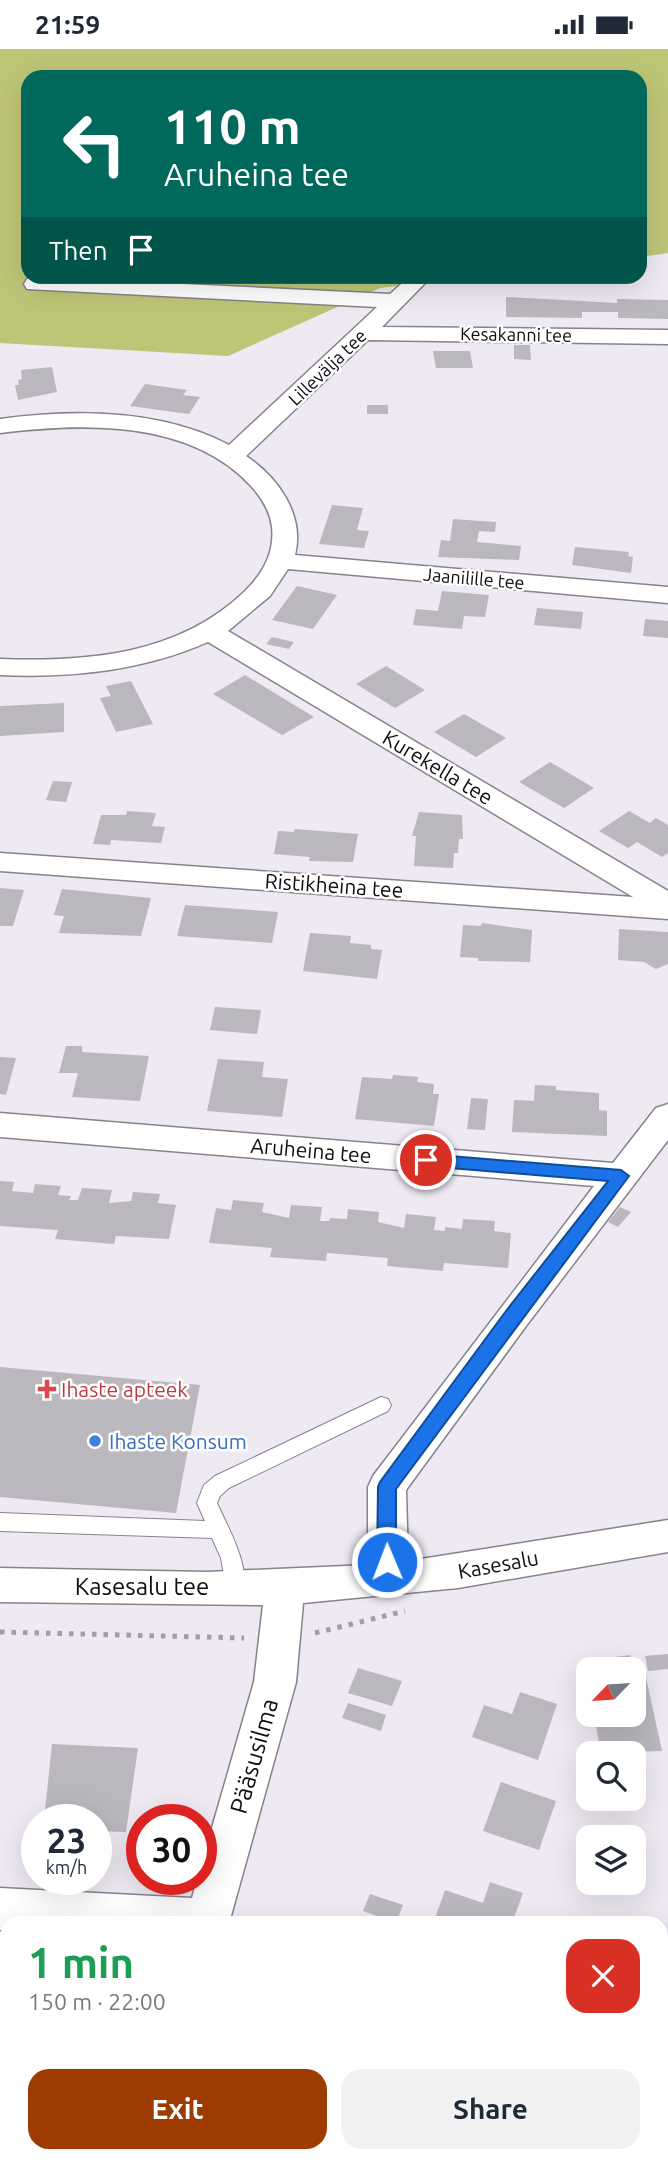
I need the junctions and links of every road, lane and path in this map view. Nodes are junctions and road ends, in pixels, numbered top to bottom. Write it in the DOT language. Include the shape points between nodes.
graph roads {
  1 [pos="54,284"];
  2 [pos="413,284"];
  3 [pos="395,301"];
  4 [pos="363,333"];
  5 [pos="668,337"];
  6 [pos="0,426"];
  7 [pos="231,456"];
  8 [pos="280,561"];
  9 [pos="668,595"];
  10 [pos="208,631"];
  11 [pos="0,667"];
  12 [pos="0,862"];
  13 [pos="668,907"];
  14 [pos="668,1116"];
  15 [pos="0,1125"];
  16 [pos="621,1176"];
  17 [pos="381,1405"];
  18 [pos="0,1522"];
  19 [pos="216,1530"];
  20 [pos="668,1536"];
  21 [pos="388,1578"];
  22 [pos="0,1585"];
  23 [pos="234,1587"];
  24 [pos="285,1587"];
  25 [pos="0,1909"];
  26 [pos="121,1916"];
  27 [pos="208,1916"];
  1 -- 3 [label="street"];
  2 -- 3 [label="street, Lillevälja tee"];
  3 -- 4 [label="street, Lillevälja tee"];
  4 -- 5 [label="street, Kesakanni tee"];
  4 -- 7 [label="street, Lillevälja tee"];
  6 -- 7 [label="street" via="57,420 137,425 174,433"];
  7 -- 8 [label="street" via="262,481 279,506 285,533"];
  8 -- 9 [label="street, Jaanilille tee"];
  8 -- 10 [label="street" via="254,598"];
  10 -- 11 [label="street" via="154,652 105,664"];
  10 -- 13 [label="street, Kurekella tee"];
  12 -- 13 [label="street, Ristikheina tee"];
  14 -- 16 [label="street"];
  15 -- 16 [label="street, Aruheina tee"];
  16 -- 21 [label="street" via="387,1487"];
  17 -- 19 [label="lane" via="222,1482 211,1491 207,1503"];
  18 -- 19 [label="lane"];
  19 -- 23 [label="lane" via="231,1558"];
  20 -- 21 [label="street, Kasesalu" via="447,1573"];
  21 -- 24 [label="street, Kasesalu"];
  22 -- 23 [label="street, Kasesalu tee"];
  23 -- 24 [label="street, Kasesalu tee"];
  24 -- 27 [label="street, Pääsusilma" via="275,1682"];
  25 -- 26 [label="street"];
}
